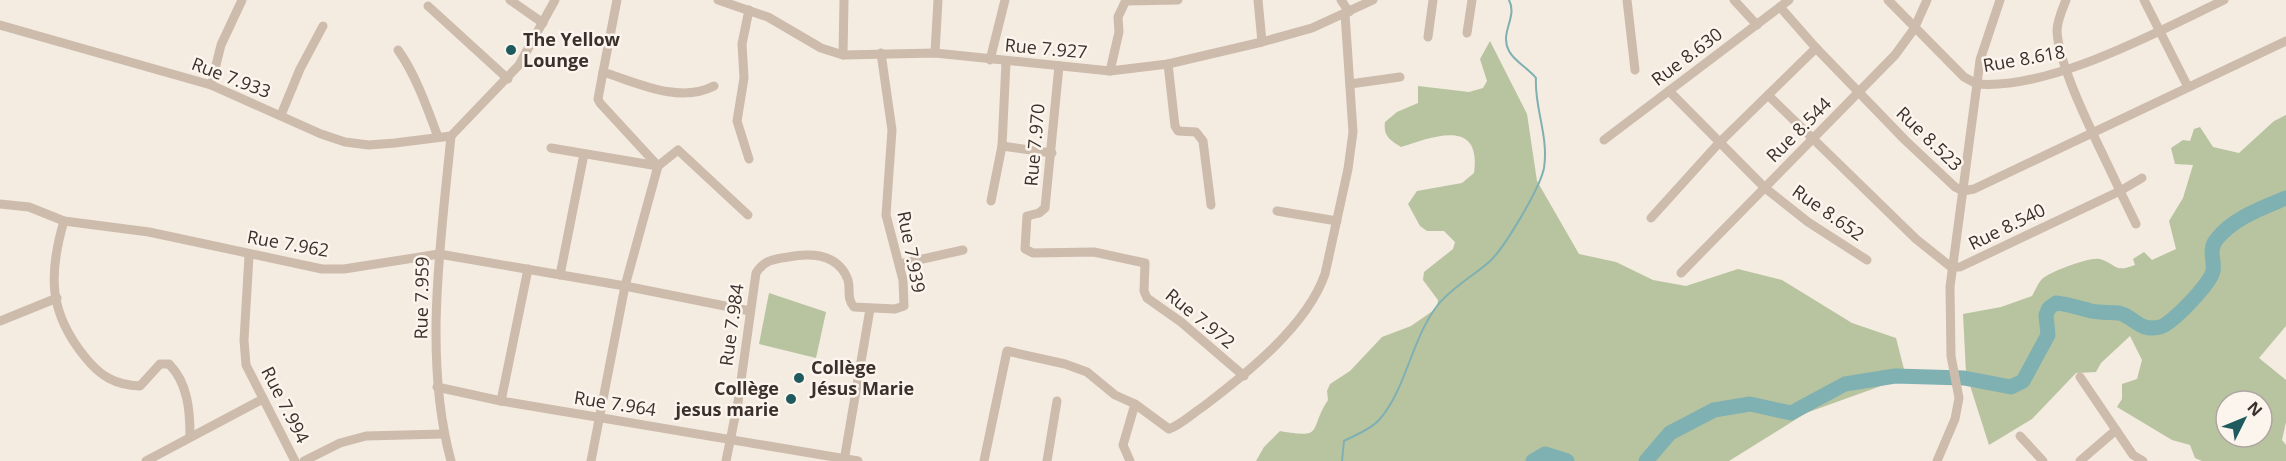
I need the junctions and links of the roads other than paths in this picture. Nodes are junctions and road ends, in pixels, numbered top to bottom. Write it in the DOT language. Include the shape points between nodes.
graph roads {
  1 [pos="242,0"];
  2 [pos="510,0"];
  3 [pos="555,0"];
  4 [pos="618,0"];
  5 [pos="718,0"];
  6 [pos="844,0"];
  7 [pos="938,0"];
  8 [pos="1005,0"];
  9 [pos="1178,0"];
  10 [pos="1258,0"];
  11 [pos="1341,0"];
  12 [pos="1373,0"];
  13 [pos="1433,0"];
  14 [pos="1472,0"];
  15 [pos="1627,0"];
  16 [pos="1734,0"];
  17 [pos="1789,0"];
  18 [pos="1888,0"];
  19 [pos="1927,0"];
  20 [pos="2000,0"];
  21 [pos="2066,0"];
  22 [pos="2144,0"];
  23 [pos="2224,0"];
  24 [pos="1126,1"];
  25 [pos="428,6"];
  26 [pos="1780,7"];
  27 [pos="749,10"];
  28 [pos="1347,13"];
  29 [pos="543,23"];
  30 [pos="0,25"];
  31 [pos="1757,25"];
  32 [pos="323,26"];
  33 [pos="1914,29"];
  34 [pos="2161,30"];
  35 [pos="1467,33"];
  36 [pos="1428,37"];
  37 [pos="2286,40"];
  38 [pos="1262,42"];
  39 [pos="1816,48"];
  40 [pos="398,50"];
  41 [pos="881,53"];
  42 [pos="935,53"];
  43 [pos="843,55"];
  44 [pos="990,60"];
  45 [pos="1006,62"];
  46 [pos="1168,64"];
  47 [pos="1059,66"];
  48 [pos="1635,70"];
  49 [pos="1110,71"];
  50 [pos="2067,71"];
  51 [pos="603,72"];
  52 [pos="1400,77"];
  53 [pos="508,79"];
  54 [pos="1350,84"];
  55 [pos="1977,84"];
  56 [pos="211,85"];
  57 [pos="714,86"];
  58 [pos="2188,87"];
  59 [pos="1669,91"];
  60 [pos="1859,94"];
  61 [pos="1768,95"];
  62 [pos="281,115"];
  63 [pos="2093,133"];
  64 [pos="451,136"];
  65 [pos="438,137"];
  66 [pos="1814,139"];
  67 [pos="1604,140"];
  68 [pos="1718,144"];
  69 [pos="1002,146"];
  70 [pos="550,148"];
  71 [pos="1052,153"];
  72 [pos="584,154"];
  73 [pos="749,159"];
  74 [pos="658,166"];
  75 [pos="2142,178"];
  76 [pos="1765,188"];
  77 [pos="1963,191"];
  78 [pos="2120,191"];
  79 [pos="991,201"];
  80 [pos="0,204"];
  81 [pos="1211,205"];
  82 [pos="1277,211"];
  83 [pos="748,215"];
  84 [pos="1651,218"];
  85 [pos="64,221"];
  86 [pos="1337,221"];
  87 [pos="2136,224"];
  88 [pos="1025,249"];
  89 [pos="963,250"];
  90 [pos="439,254"];
  91 [pos="249,256"];
  92 [pos="1867,260"];
  93 [pos="900,264"];
  94 [pos="1951,267"];
  95 [pos="528,270"];
  96 [pos="1681,273"];
  97 [pos="560,275"];
  98 [pos="625,286"];
  99 [pos="57,298"];
  100 [pos="870,309"];
  101 [pos="750,311"];
  102 [pos="0,321"];
  103 [pos="1244,376"];
  104 [pos="2080,377"];
  105 [pos="437,387"];
  106 [pos="263,399"];
  107 [pos="501,401"];
  108 [pos="1057,401"];
  109 [pos="1135,404"];
  110 [pos="599,418"];
  111 [pos="2116,430"];
  112 [pos="443,434"];
  113 [pos="190,436"];
  114 [pos="2020,436"];
  115 [pos="730,439"];
  116 [pos="844,460"];
  117 [pos="146,461"];
  118 [pos="295,461"];
  119 [pos="304,461"];
  120 [pos="450,461"];
  121 [pos="591,461"];
  122 [pos="726,461"];
  123 [pos="858,461"];
  124 [pos="984,461"];
  125 [pos="1047,461"];
  126 [pos="1130,461"];
  127 [pos="1937,461"];
  128 [pos="2043,461"];
  129 [pos="2080,461"];
  130 [pos="2143,461"];
  1 -- 56 [label="street" via="221,45"];
  2 -- 29 [label="street"];
  3 -- 29 [label="street"];
  4 -- 51 [label="street"];
  5 -- 27 [label="street, Rue 7.927"];
  6 -- 43 [label="street"];
  7 -- 42 [label="street"];
  8 -- 44 [label="street"];
  9 -- 24 [label="street"];
  10 -- 38 [label="street"];
  11 -- 28 [label="street"];
  12 -- 28 [label="street, Rue 7.927"];
  13 -- 36 [label="street"];
  14 -- 35 [label="street"];
  15 -- 48 [label="street"];
  16 -- 31 [label="street"];
  17 -- 26 [label="street, Rue 8.630"];
  18 -- 33 [label="street"];
  19 -- 33 [label="street, Rue 8.544"];
  20 -- 55 [label="street" via="1980,60"];
  21 -- 50 [label="street" via="2057,28"];
  22 -- 34 [label="street"];
  23 -- 34 [label="street, Rue 8.618"];
  24 -- 49 [label="street" via="1118,17 1119,32"];
  25 -- 53 [label="street"];
  26 -- 31 [label="street, Rue 8.630"];
  26 -- 39 [label="street, Rue 8.523"];
  27 -- 43 [label="street, Rue 7.927" via="821,48"];
  27 -- 73 [label="street" via="742,44 744,78 737,122"];
  28 -- 38 [label="street, Rue 7.927"];
  28 -- 54 [label="street"];
  29 -- 53 [label="street"];
  30 -- 56 [label="street, Rue 7.933"];
  31 -- 59 [label="street, Rue 8.630"];
  32 -- 62 [label="street"];
  33 -- 55 [label="street"];
  33 -- 60 [label="street, Rue 8.544"];
  34 -- 50 [label="street, Rue 8.618"];
  34 -- 58 [label="street"];
  37 -- 58 [label="street, Rue 8.523"];
  38 -- 46 [label="street, Rue 7.927"];
  39 -- 60 [label="street, Rue 8.523"];
  39 -- 61 [label="street"];
  40 -- 65 [label="street" via="413,71"];
  41 -- 42 [label="street, Rue 7.927"];
  41 -- 43 [label="street, Rue 7.927"];
  41 -- 93 [label="street, Rue 7.939" via="892,130 886,215"];
  42 -- 44 [label="street, Rue 7.927"];
  44 -- 45 [label="street, Rue 7.927"];
  45 -- 47 [label="street, Rue 7.927"];
  45 -- 69 [label="street"];
  46 -- 49 [label="street, Rue 7.927"];
  46 -- 81 [label="street" via="1178,131 1197,132 1203,141"];
  47 -- 49 [label="street, Rue 7.927"];
  47 -- 71 [label="street, Rue 7.970"];
  50 -- 55 [label="street, Rue 8.618" via="1992,86"];
  50 -- 63 [label="street"];
  51 -- 57 [label="street" via="675,93 700,93"];
  51 -- 74 [label="street" via="600,103"];
  52 -- 54 [label="street"];
  53 -- 64 [label="street"];
  54 -- 86 [label="street" via="1353,132"];
  55 -- 77 [label="street, Rue 8.618"];
  56 -- 62 [label="street, Rue 7.933"];
  58 -- 63 [label="street, Rue 8.523"];
  59 -- 67 [label="street, Rue 8.630"];
  59 -- 68 [label="street, Rue 8.652"];
  60 -- 66 [label="street, Rue 8.544"];
  60 -- 77 [label="street, Rue 8.523"];
  61 -- 66 [label="street, Rue 8.540"];
  61 -- 68 [label="street"];
  62 -- 65 [label="street, Rue 7.933" via="345,142 369,145"];
  63 -- 77 [label="street, Rue 8.523"];
  63 -- 78 [label="street"];
  64 -- 65 [label="street, Rue 7.933"];
  64 -- 90 [label="street, Rue 7.959"];
  66 -- 76 [label="street, Rue 8.544"];
  66 -- 94 [label="street, Rue 8.540" via="1916,239"];
  68 -- 76 [label="street, Rue 8.652"];
  68 -- 84 [label="street"];
  69 -- 71 [label="street"];
  69 -- 79 [label="street"];
  70 -- 72 [label="street"];
  71 -- 88 [label="street, Rue 7.970" via="1045,208 1027,216"];
  72 -- 74 [label="street"];
  72 -- 97 [label="street"];
  74 -- 83 [label="street" via="678,150"];
  74 -- 98 [label="street"];
  75 -- 78 [label="street, Rue 8.540"];
  76 -- 92 [label="street, Rue 8.652"];
  76 -- 96 [label="street, Rue 8.544"];
  77 -- 94 [label="street, Rue 8.618"];
  78 -- 87 [label="street"];
  78 -- 94 [label="street, Rue 8.540" via="1973,262"];
  80 -- 85 [label="street, Rue 7.962" via="28,207"];
  82 -- 86 [label="street"];
  85 -- 91 [label="street, Rue 7.962" via="148,232"];
  85 -- 99 [label="street" via="55,259"];
  86 -- 103 [label="street" via="1319,289 1288,330"];
  88 -- 103 [label="street, Rue 7.972" via="1032,253 1094,252 1145,263 1147,298"];
  89 -- 93 [label="street"];
  90 -- 91 [label="street, Rue 7.962" via="344,269"];
  90 -- 95 [label="street, Rue 7.962"];
  90 -- 105 [label="street, Rue 7.959"];
  91 -- 106 [label="street, Rue 7.994" via="244,355"];
  93 -- 100 [label="street, Rue 7.939" via="904,306"];
  94 -- 127 [label="street, Rue 8.618" via="1949,315 1959,398 1955,420"];
  95 -- 97 [label="street, Rue 7.962"];
  95 -- 107 [label="street"];
  97 -- 98 [label="street, Rue 7.962"];
  98 -- 101 [label="street, Rue 7.962"];
  98 -- 110 [label="street"];
  99 -- 102 [label="street"];
  99 -- 113 [label="street" via="69,338 99,374 110,381 140,386 160,364 169,364 174,369 188,400"];
  100 -- 101 [label="street, Rue 7.984" via="854,306 844,274 830,260 814,254 768,260 760,266"];
  100 -- 116 [label="street"];
  101 -- 115 [label="street, Rue 7.984"];
  103 -- 109 [label="street" via="1169,429"];
  104 -- 111 [label="street"];
  105 -- 107 [label="street, Rue 7.964"];
  105 -- 112 [label="street, Rue 7.959"];
  106 -- 113 [label="street"];
  106 -- 118 [label="street, Rue 7.994"];
  107 -- 110 [label="street, Rue 7.964"];
  108 -- 125 [label="street"];
  109 -- 124 [label="street" via="1115,395 1087,372 1007,351"];
  109 -- 126 [label="street" via="1123,445"];
  110 -- 115 [label="street, Rue 7.964"];
  110 -- 121 [label="street"];
  111 -- 129 [label="street"];
  111 -- 130 [label="street" via="2133,455"];
  112 -- 119 [label="street" via="366,436 340,443"];
  112 -- 120 [label="street, Rue 7.959"];
  113 -- 117 [label="street"];
  114 -- 128 [label="street"];
  115 -- 116 [label="street, Rue 7.964"];
  115 -- 122 [label="street, Rue 7.984"];
  116 -- 123 [label="street, Rue 7.964"];
}
